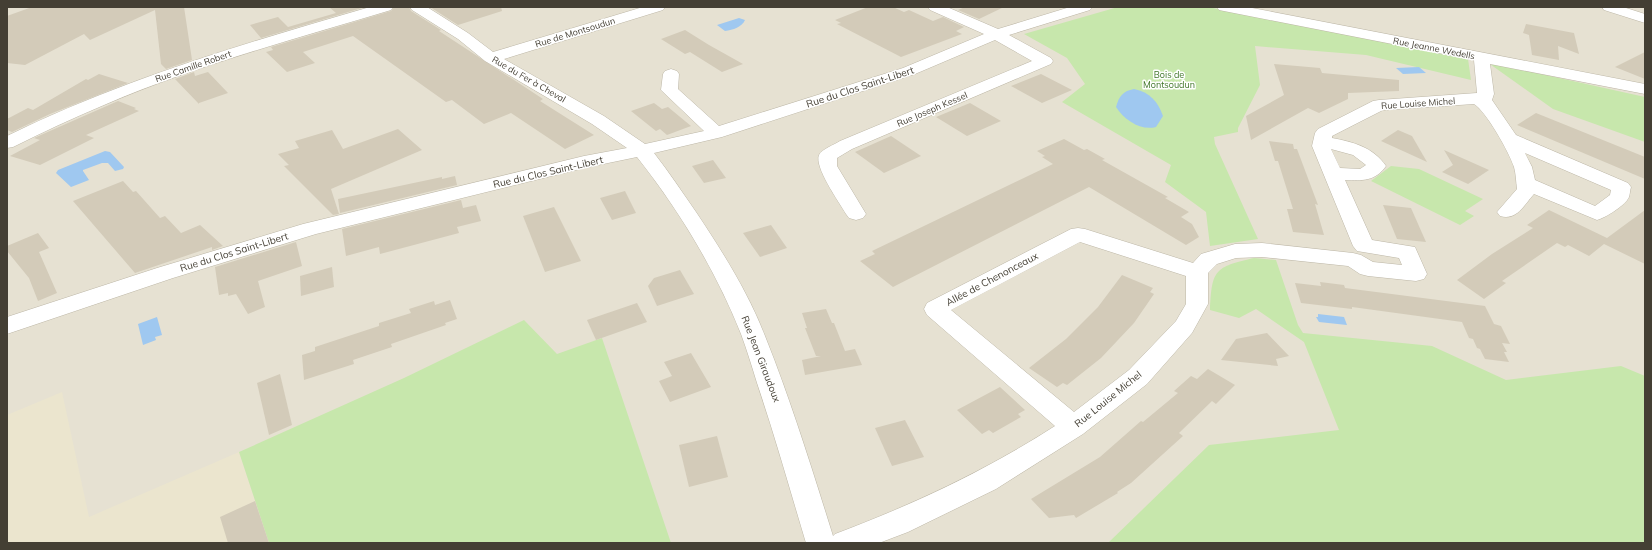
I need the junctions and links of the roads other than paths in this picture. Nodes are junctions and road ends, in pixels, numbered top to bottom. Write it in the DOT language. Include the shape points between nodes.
graph roads {
  1 [pos="386,7"];
  2 [pos="417,7"];
  3 [pos="656,7"];
  4 [pos="935,7"];
  5 [pos="1085,7"];
  6 [pos="1224,7"];
  7 [pos="1609,7"];
  8 [pos="1645,20"];
  9 [pos="995,35"];
  10 [pos="1481,56"];
  11 [pos="492,58"];
  12 [pos="671,74"];
  13 [pos="1645,89"];
  14 [pos="1478,99"];
  15 [pos="716,133"];
  16 [pos="1509,139"];
  17 [pos="1322,141"];
  18 [pos="7,143"];
  19 [pos="642,151"];
  20 [pos="1333,173"];
  21 [pos="1526,183"];
  22 [pos="1507,212"];
  23 [pos="856,214"];
  24 [pos="1197,272"];
  25 [pos="7,326"];
  26 [pos="1074,427"];
  27 [pos="821,543"];
  28 [pos="845,543"];
  1 -- 18 [label="street, Rue Camille Robert" via="175,71 100,100"];
  2 -- 11 [label="street, Rue du Fer à Cheval"];
  3 -- 11 [label="street, Rue de Montsoudun"];
  4 -- 9 [label="street"];
  5 -- 9 [label="street, Rue du Clos Saint-Libert"];
  6 -- 10 [label="street, Rue Jeanne Wedells"];
  7 -- 8 [label="street"];
  9 -- 15 [label="street, Rue du Clos Saint-Libert" via="909,71"];
  9 -- 23 [label="street, Rue Joseph Kessel" via="1045,61 828,156 828,166"];
  10 -- 13 [label="street, Rue Jeanne Wedells"];
  10 -- 14 [label="street" via="1486,96"];
  11 -- 19 [label="street, Rue du Fer à Cheval" via="598,120"];
  12 -- 15 [label="street" via="669,90"];
  14 -- 16 [label="street" via="1487,104"];
  14 -- 17 [label="street, Rue Louise Michel" via="1379,105 1324,133"];
  15 -- 19 [label="street, Rue du Clos Saint-Libert"];
  16 -- 21 [label="street" via="1523,167"];
  16 -- 21 [label="street" via="1621,187 1620,197 1597,214"];
  17 -- 20 [label="street" via="1321,146"];
  17 -- 20 [label="street" via="1354,148 1370,157 1377,166 1364,175"];
  19 -- 25 [label="street, Rue du Clos Saint-Libert" via="584,162 310,229 165,273"];
  19 -- 27 [label="street, Rue Jean Giraudoux" via="708,246 731,287 753,335"];
  20 -- 24 [label="street" via="1357,233 1358,253 1262,250 1235,252 1209,259"];
  21 -- 22 [label="street" via="1527,190"];
  24 -- 26 [label="street, Rue Louise Michel" via="1197,304 1184,327 1138,377"];
  24 -- 26 [label="street, Allée de Chenonceaux" via="1078,234 935,309"];
  26 -- 28 [label="street, Rue Louise Michel" via="986,481 898,523"];
}
